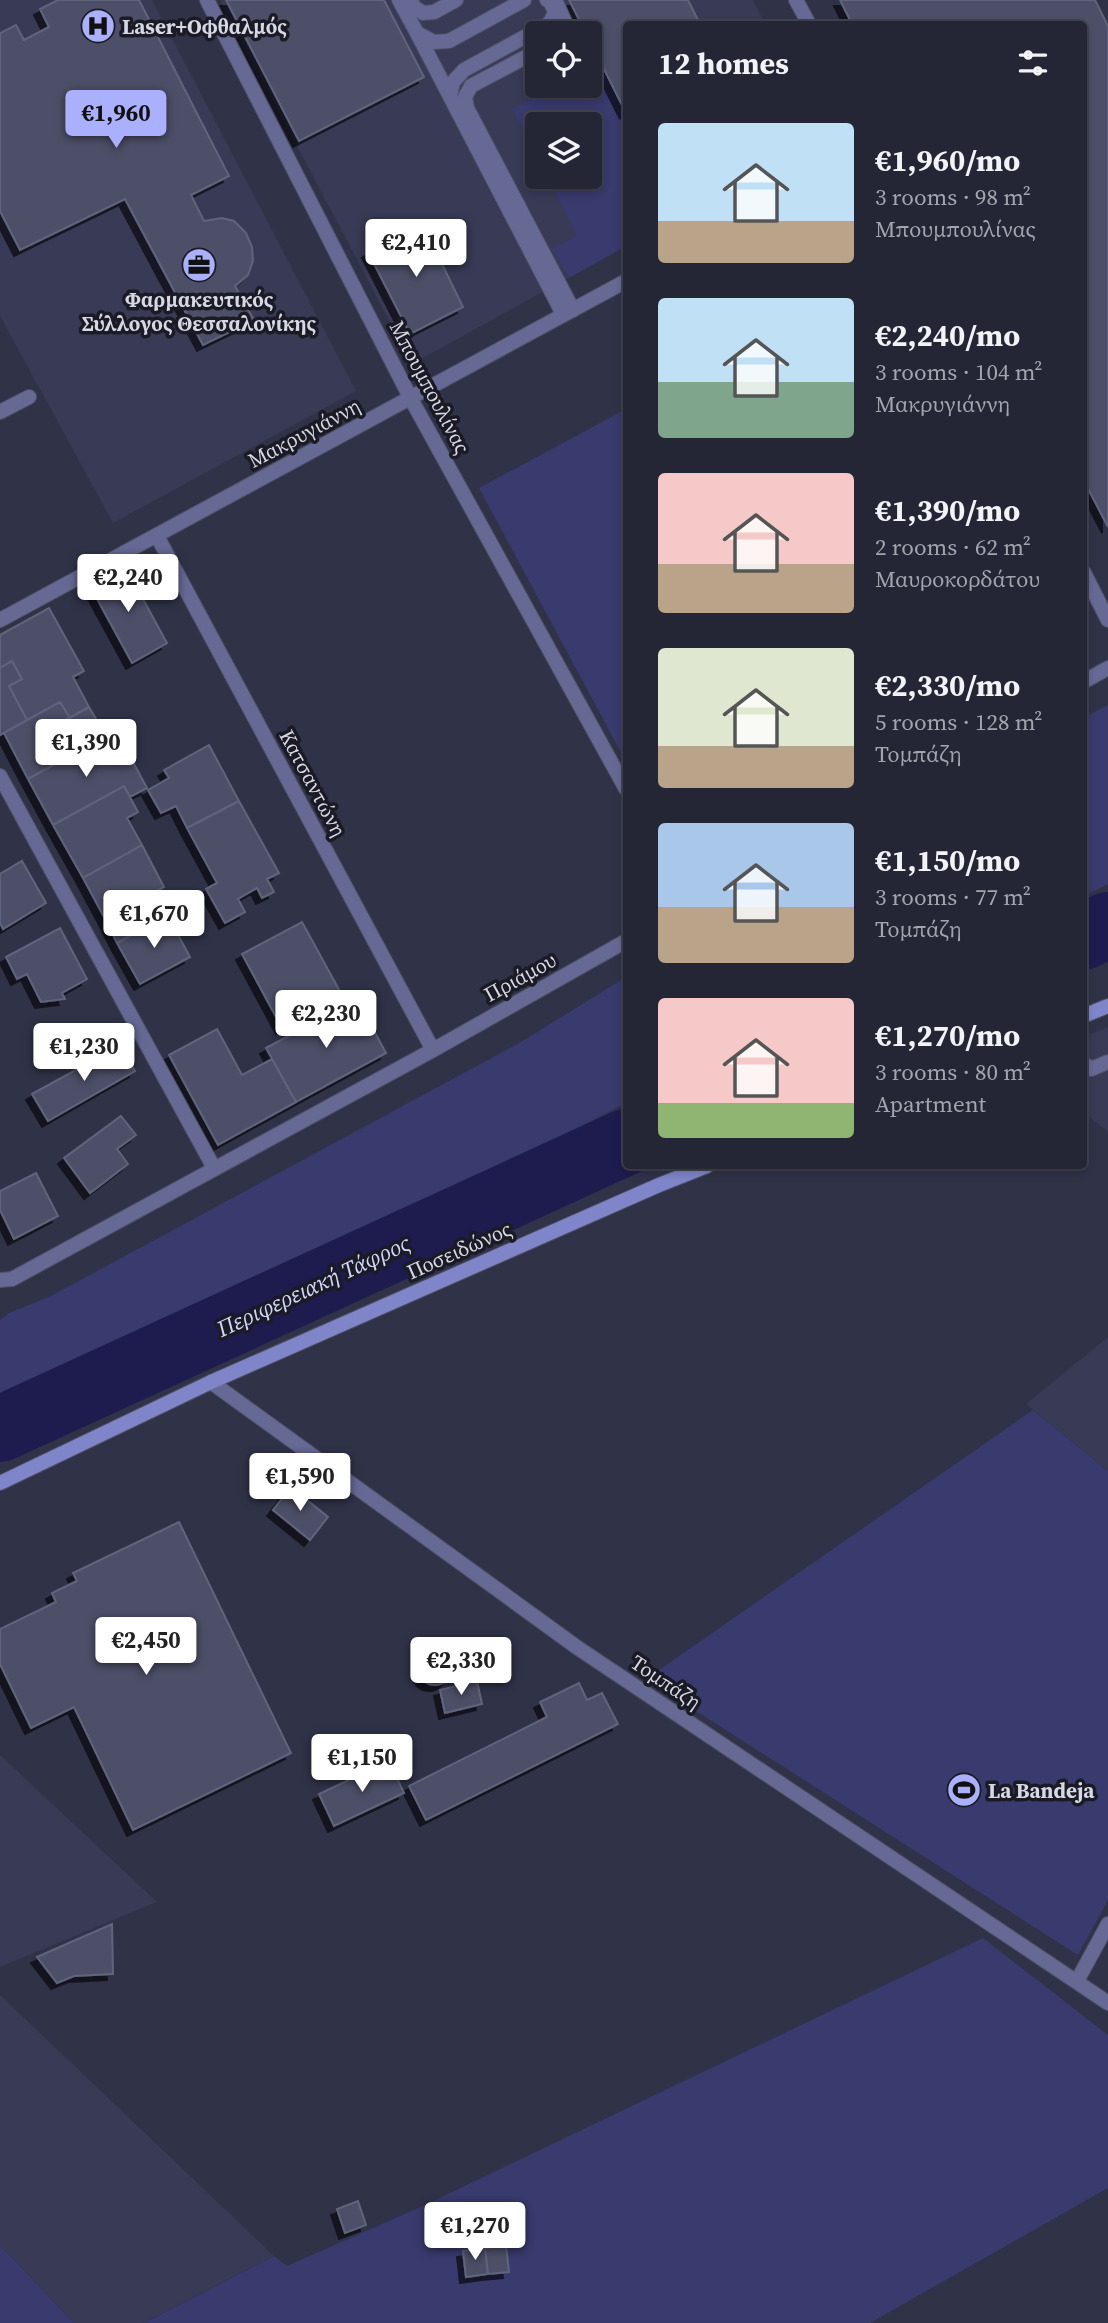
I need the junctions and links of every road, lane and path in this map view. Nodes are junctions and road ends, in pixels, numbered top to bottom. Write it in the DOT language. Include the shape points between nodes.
graph roads {
  1 [pos="207,0"];
  2 [pos="399,0"];
  3 [pos="411,0"];
  4 [pos="456,0"];
  5 [pos="526,0"];
  6 [pos="547,0"];
  7 [pos="555,0"];
  8 [pos="796,0"];
  9 [pos="565,21"];
  10 [pos="807,21"];
  11 [pos="416,33"];
  12 [pos="525,57"];
  13 [pos="450,97"];
  14 [pos="623,283"];
  15 [pos="568,312"];
  16 [pos="29,397"];
  17 [pos="411,399"];
  18 [pos="0,412"];
  19 [pos="157,536"];
  20 [pos="1087,579"];
  21 [pos="0,620"];
  22 [pos="1108,620"];
  23 [pos="1108,668"];
  24 [pos="1087,680"];
  25 [pos="0,776"];
  26 [pos="623,784"];
  27 [pos="623,943"];
  28 [pos="1108,1006"];
  29 [pos="1087,1014"];
  30 [pos="433,1050"];
  31 [pos="1108,1062"];
  32 [pos="1087,1066"];
  33 [pos="214,1168"];
  34 [pos="699,1169"];
  35 [pos="0,1280"];
  36 [pos="211,1382"];
  37 [pos="0,1483"];
  38 [pos="1108,1924"];
  39 [pos="1077,1980"];
  40 [pos="1108,2003"];
  1 -- 17 [label="street, Μπουμπουλίνας"];
  2 -- 11 [label="street"];
  3 -- 4 [label="street" via="423,13"];
  5 -- 11 [label="street" via="449,41 434,42"];
  6 -- 13 [label="street" via="555,12 550,23 464,70 453,82"];
  7 -- 9 [label="street"];
  8 -- 10 [label="street"];
  11 -- 13 [label="street"];
  12 -- 15 [label="street" via="471,86 465,97"];
  13 -- 15 [label="street"];
  14 -- 15 [label="street, Μακρυγιάννη"];
  15 -- 17 [label="street, Μακρυγιάννη"];
  16 -- 18 [label="street"];
  17 -- 19 [label="street, Μακρυγιάννη"];
  17 -- 26 [label="street, Μπουμπουλίνας"];
  19 -- 21 [label="street, Μακρυγιάννη"];
  19 -- 30 [label="street, Κατσαντώνη"];
  20 -- 22 [label="street"];
  23 -- 24 [label="street"];
  25 -- 33 [label="street"];
  27 -- 30 [label="street, Πριάμου"];
  28 -- 29 [label="street"];
  30 -- 33 [label="street, Πριάμου"];
  31 -- 32 [label="street" via="1091,1069"];
  33 -- 35 [label="street, Πριάμου" via="12,1279"];
  34 -- 36 [label="street, Ποσειδώνος"];
  36 -- 37 [label="street, Ποσειδώνος"];
  36 -- 39 [label="street, Τομπάζη" via="578,1648"];
  38 -- 39 [label="street"];
  39 -- 40 [label="street, Τομπάζη"];
}
